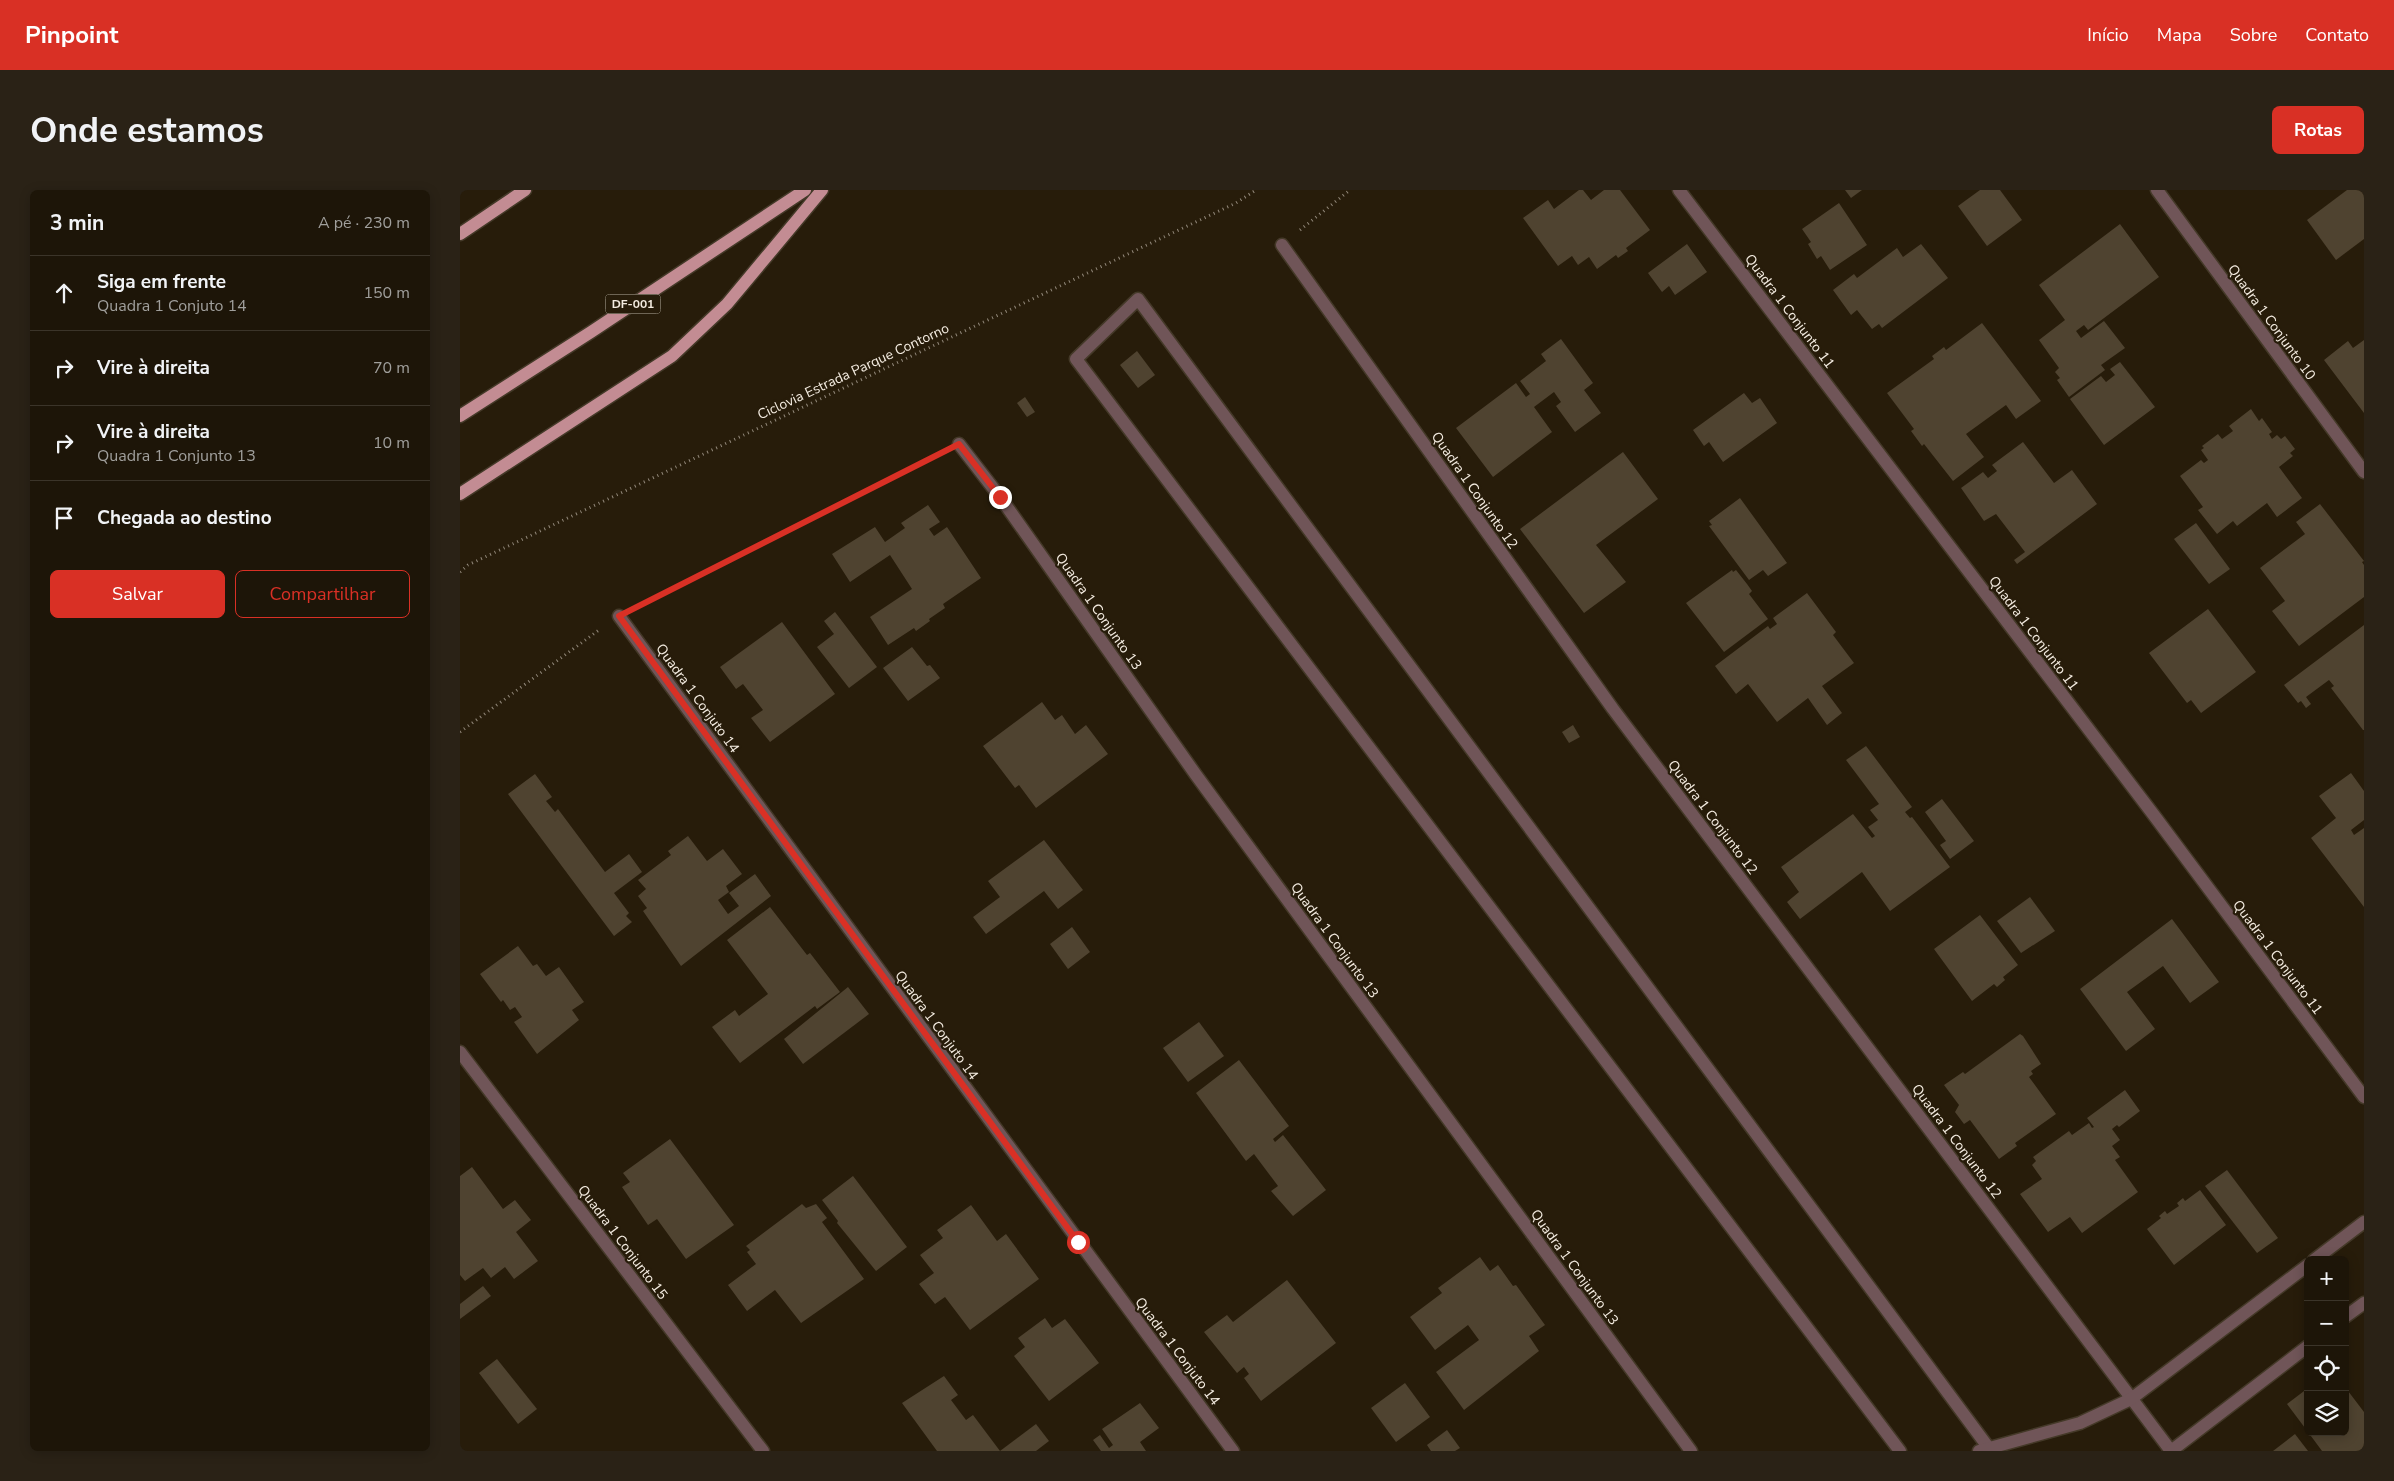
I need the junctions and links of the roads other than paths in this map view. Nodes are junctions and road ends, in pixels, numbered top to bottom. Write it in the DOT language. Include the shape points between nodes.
graph roads {
  1 [pos="525,190"];
  2 [pos="805,190"];
  3 [pos="822,190"];
  4 [pos="1679,190"];
  5 [pos="2156,190"];
  6 [pos="460,234"];
  7 [pos="1282,245"];
  8 [pos="460,416"];
  9 [pos="959,444"];
  10 [pos="2364,472"];
  11 [pos="460,494"];
  12 [pos="619,616"];
  13 [pos="460,1052"];
  14 [pos="2364,1097"];
  15 [pos="2364,1222"];
  16 [pos="2319,1256"];
  17 [pos="2304,1268"];
  18 [pos="2364,1303"];
  19 [pos="2349,1314"];
  20 [pos="2304,1349"];
  21 [pos="2132,1399"];
  22 [pos="1986,1450"];
  23 [pos="763,1451"];
  24 [pos="1233,1451"];
  25 [pos="1691,1451"];
  26 [pos="1900,1451"];
  27 [pos="2171,1451"];
  1 -- 6 [label="main road"];
  2 -- 8 [label="main road, DF-001"];
  3 -- 11 [label="main road" via="726,304 672,356"];
  4 -- 14 [label="street, Quadra 1 Conjunto 11"];
  5 -- 10 [label="street, Quadra 1 Conjunto 10"];
  7 -- 21 [label="street, Quadra 1 Conjunto 12" via="1613,709"];
  9 -- 25 [label="street, Quadra 1 Conjunto 13" via="1196,775"];
  12 -- 24 [label="street, Quadra 1 Conjuto 14"];
  13 -- 23 [label="street, Quadra 1 Conjunto 15"];
  15 -- 16 [label="street"];
  17 -- 21 [label="street"];
  18 -- 19 [label="street"];
  20 -- 27 [label="street"];
  21 -- 22 [label="street" via="2080,1423"];
  21 -- 27 [label="street, Quadra 1 Conjunto 12"];
  22 -- 26 [label="street" via="1138,299 1076,359"];
}
